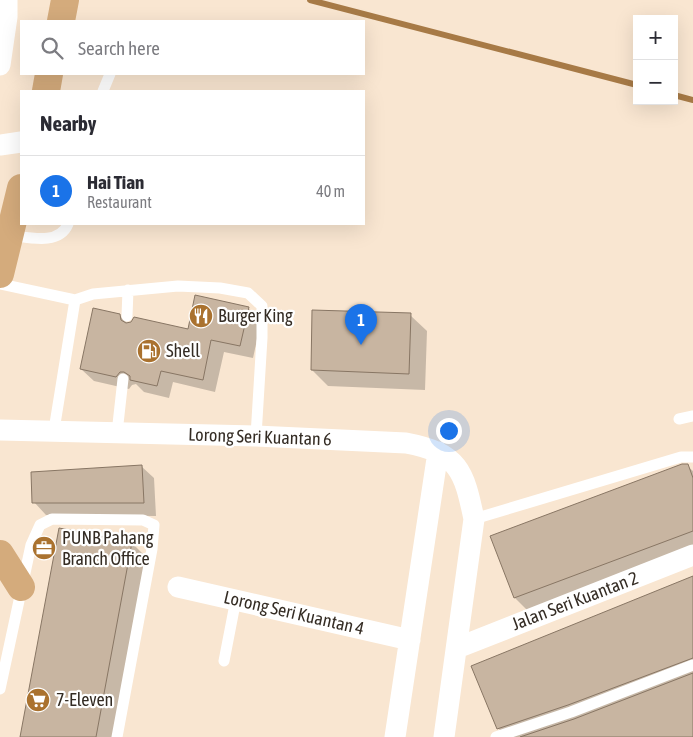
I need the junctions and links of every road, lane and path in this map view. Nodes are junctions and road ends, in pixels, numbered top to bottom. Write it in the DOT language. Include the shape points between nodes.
graph roads {
  1 [pos="7,0"];
  2 [pos="65,0"];
  3 [pos="61,20"];
  4 [pos="0,65"];
  5 [pos="49,75"];
  6 [pos="110,75"];
  7 [pos="46,90"];
  8 [pos="103,90"];
  9 [pos="20,142"];
  10 [pos="0,145"];
  11 [pos="20,192"];
  12 [pos="68,225"];
  13 [pos="10,235"];
  14 [pos="0,274"];
  15 [pos="0,284"];
  16 [pos="128,290"];
  17 [pos="75,300"];
  18 [pos="127,316"];
  19 [pos="123,379"];
  20 [pos="693,416"];
  21 [pos="678,419"];
  22 [pos="0,430"];
  23 [pos="54,430"];
  24 [pos="117,433"];
  25 [pos="256,436"];
  26 [pos="438,452"];
  27 [pos="693,458"];
  28 [pos="474,519"];
  29 [pos="0,554"];
  30 [pos="693,555"];
  31 [pos="21,587"];
  32 [pos="178,587"];
  33 [pos="236,599"];
  34 [pos="410,640"];
  35 [pos="457,648"];
  36 [pos="224,661"];
  37 [pos="693,665"];
  38 [pos="0,689"];
  39 [pos="117,737"];
  40 [pos="396,737"];
  41 [pos="444,737"];
  42 [pos="496,737"];
  1 -- 4 [label="street"];
  2 -- 3 [label="highway"];
  5 -- 7 [label="highway"];
  6 -- 8 [label="lane"];
  9 -- 10 [label="street"];
  11 -- 13 [label="highway"];
  12 -- 13 [label="lane" via="57,237"];
  13 -- 14 [label="highway"];
  15 -- 17 [label="lane"];
  16 -- 17 [label="lane" via="93,294"];
  16 -- 18 [label="lane"];
  16 -- 25 [label="lane" via="178,286 220,288 248,293 262,306"];
  17 -- 23 [label="lane"];
  19 -- 24 [label="lane"];
  20 -- 21 [label="lane"];
  22 -- 23 [label="street, Lorong Seri Kuantan 6"];
  23 -- 24 [label="street, Lorong Seri Kuantan 6"];
  24 -- 25 [label="street, Lorong Seri Kuantan 6"];
  25 -- 26 [label="street, Lorong Seri Kuantan 6" via="406,443"];
  26 -- 28 [label="street, Lorong Seri Kuantan 6" via="460,470 467,485"];
  26 -- 34 [label="street"];
  27 -- 28 [label="lane" via="681,457"];
  28 -- 35 [label="street, Lorong Seri Kuantan 6"];
  29 -- 31 [label="highway"];
  30 -- 35 [label="street, Jalan Seri Kuantan 2"];
  31 -- 38 [label="lane"];
  31 -- 39 [label="lane" via="30,545 40,525 52,519 143,520 154,525"];
  32 -- 33 [label="street, Lorong Seri Kuantan 4"];
  33 -- 34 [label="street, Lorong Seri Kuantan 4"];
  33 -- 36 [label="lane"];
  34 -- 40 [label="street"];
  35 -- 41 [label="street, Lorong Seri Kuantan 6"];
  37 -- 42 [label="lane"];
}
